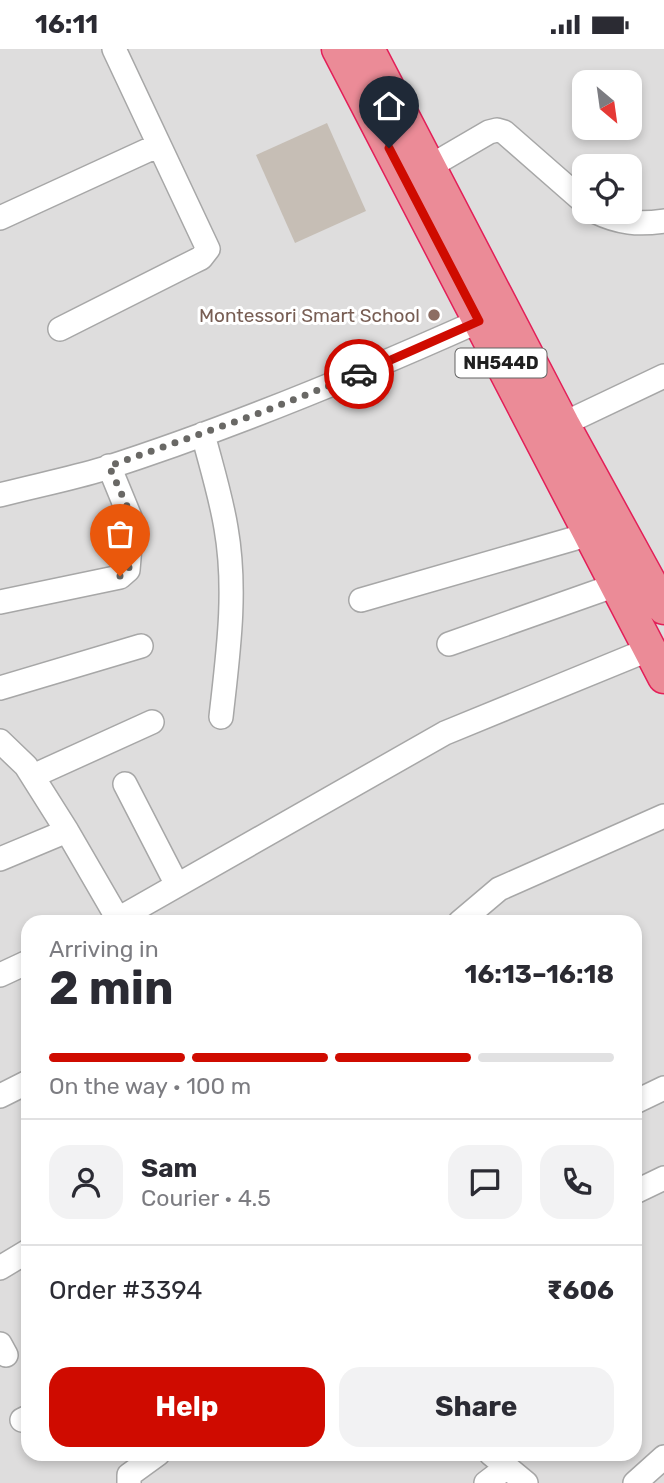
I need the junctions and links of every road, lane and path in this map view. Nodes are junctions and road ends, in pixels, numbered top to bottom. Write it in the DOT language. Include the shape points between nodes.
graph roads {
  1 [pos="114,49"];
  2 [pos="338,49"];
  3 [pos="368,49"];
  4 [pos="159,145"];
  5 [pos="429,167"];
  6 [pos="572,192"];
  7 [pos="0,218"];
  8 [pos="664,221"];
  9 [pos="642,224"];
  10 [pos="479,321"];
  11 [pos="60,329"];
  12 [pos="664,376"];
  13 [pos="563,424"];
  14 [pos="203,434"];
  15 [pos="109,466"];
  16 [pos="0,495"];
  17 [pos="590,534"];
  18 [pos="616,585"];
  19 [pos="360,600"];
  20 [pos="0,602"];
  21 [pos="664,608"];
  22 [pos="449,644"];
  23 [pos="141,646"];
  24 [pos="657,663"];
  25 [pos="0,688"];
  26 [pos="222,717"];
  27 [pos="152,722"];
  28 [pos="0,741"];
  29 [pos="33,776"];
  30 [pos="125,784"];
  31 [pos="664,816"];
  32 [pos="67,831"];
  33 [pos="0,859"];
  34 [pos="177,885"];
  35 [pos="113,915"];
  36 [pos="126,915"];
  37 [pos="468,915"];
  38 [pos="21,965"];
  39 [pos="0,975"];
  40 [pos="21,1086"];
  41 [pos="664,1088"];
  42 [pos="0,1096"];
  43 [pos="642,1099"];
  44 [pos="664,1178"];
  45 [pos="642,1189"];
  46 [pos="21,1255"];
  47 [pos="0,1268"];
  48 [pos="664,1457"];
  49 [pos="148,1461"];
  50 [pos="499,1461"];
  51 [pos="129,1483"];
  52 [pos="486,1483"];
  53 [pos="526,1483"];
  54 [pos="635,1483"];
  1 -- 4 [label="street"];
  2 -- 10 [label="highway, NH544D"];
  3 -- 5 [label="highway, NH544D"];
  4 -- 7 [label="street"];
  4 -- 11 [label="street" via="206,243 206,253"];
  5 -- 6 [label="street" via="497,130"];
  5 -- 13 [label="highway, NH544D"];
  8 -- 9 [label="street"];
  10 -- 14 [label="street" via="368,371"];
  10 -- 17 [label="highway, NH544D"];
  12 -- 13 [label="street"];
  13 -- 21 [label="highway, NH544D"];
  14 -- 15 [label="street"];
  14 -- 26 [label="street" via="231,567"];
  15 -- 16 [label="street"];
  15 -- 20 [label="street" via="131,515 128,570 120,576"];
  17 -- 18 [label="highway, NH544D"];
  17 -- 19 [label="street"];
  18 -- 22 [label="street"];
  18 -- 24 [label="highway, NH544D"];
  23 -- 25 [label="street"];
  24 -- 34 [label="street" via="445,733"];
  27 -- 29 [label="street"];
  28 -- 29 [label="street"];
  29 -- 32 [label="street"];
  30 -- 34 [label="street"];
  31 -- 37 [label="street" via="499,889"];
  32 -- 33 [label="street"];
  32 -- 35 [label="street"];
  34 -- 36 [label="street"];
  38 -- 39 [label="street"];
  40 -- 42 [label="street"];
  41 -- 43 [label="street"];
  44 -- 45 [label="street"];
  46 -- 47 [label="street"];
  48 -- 54 [label="street"];
  49 -- 51 [label="street" via="129,1475"];
  50 -- 52 [label="street"];
  50 -- 53 [label="street"];
}
